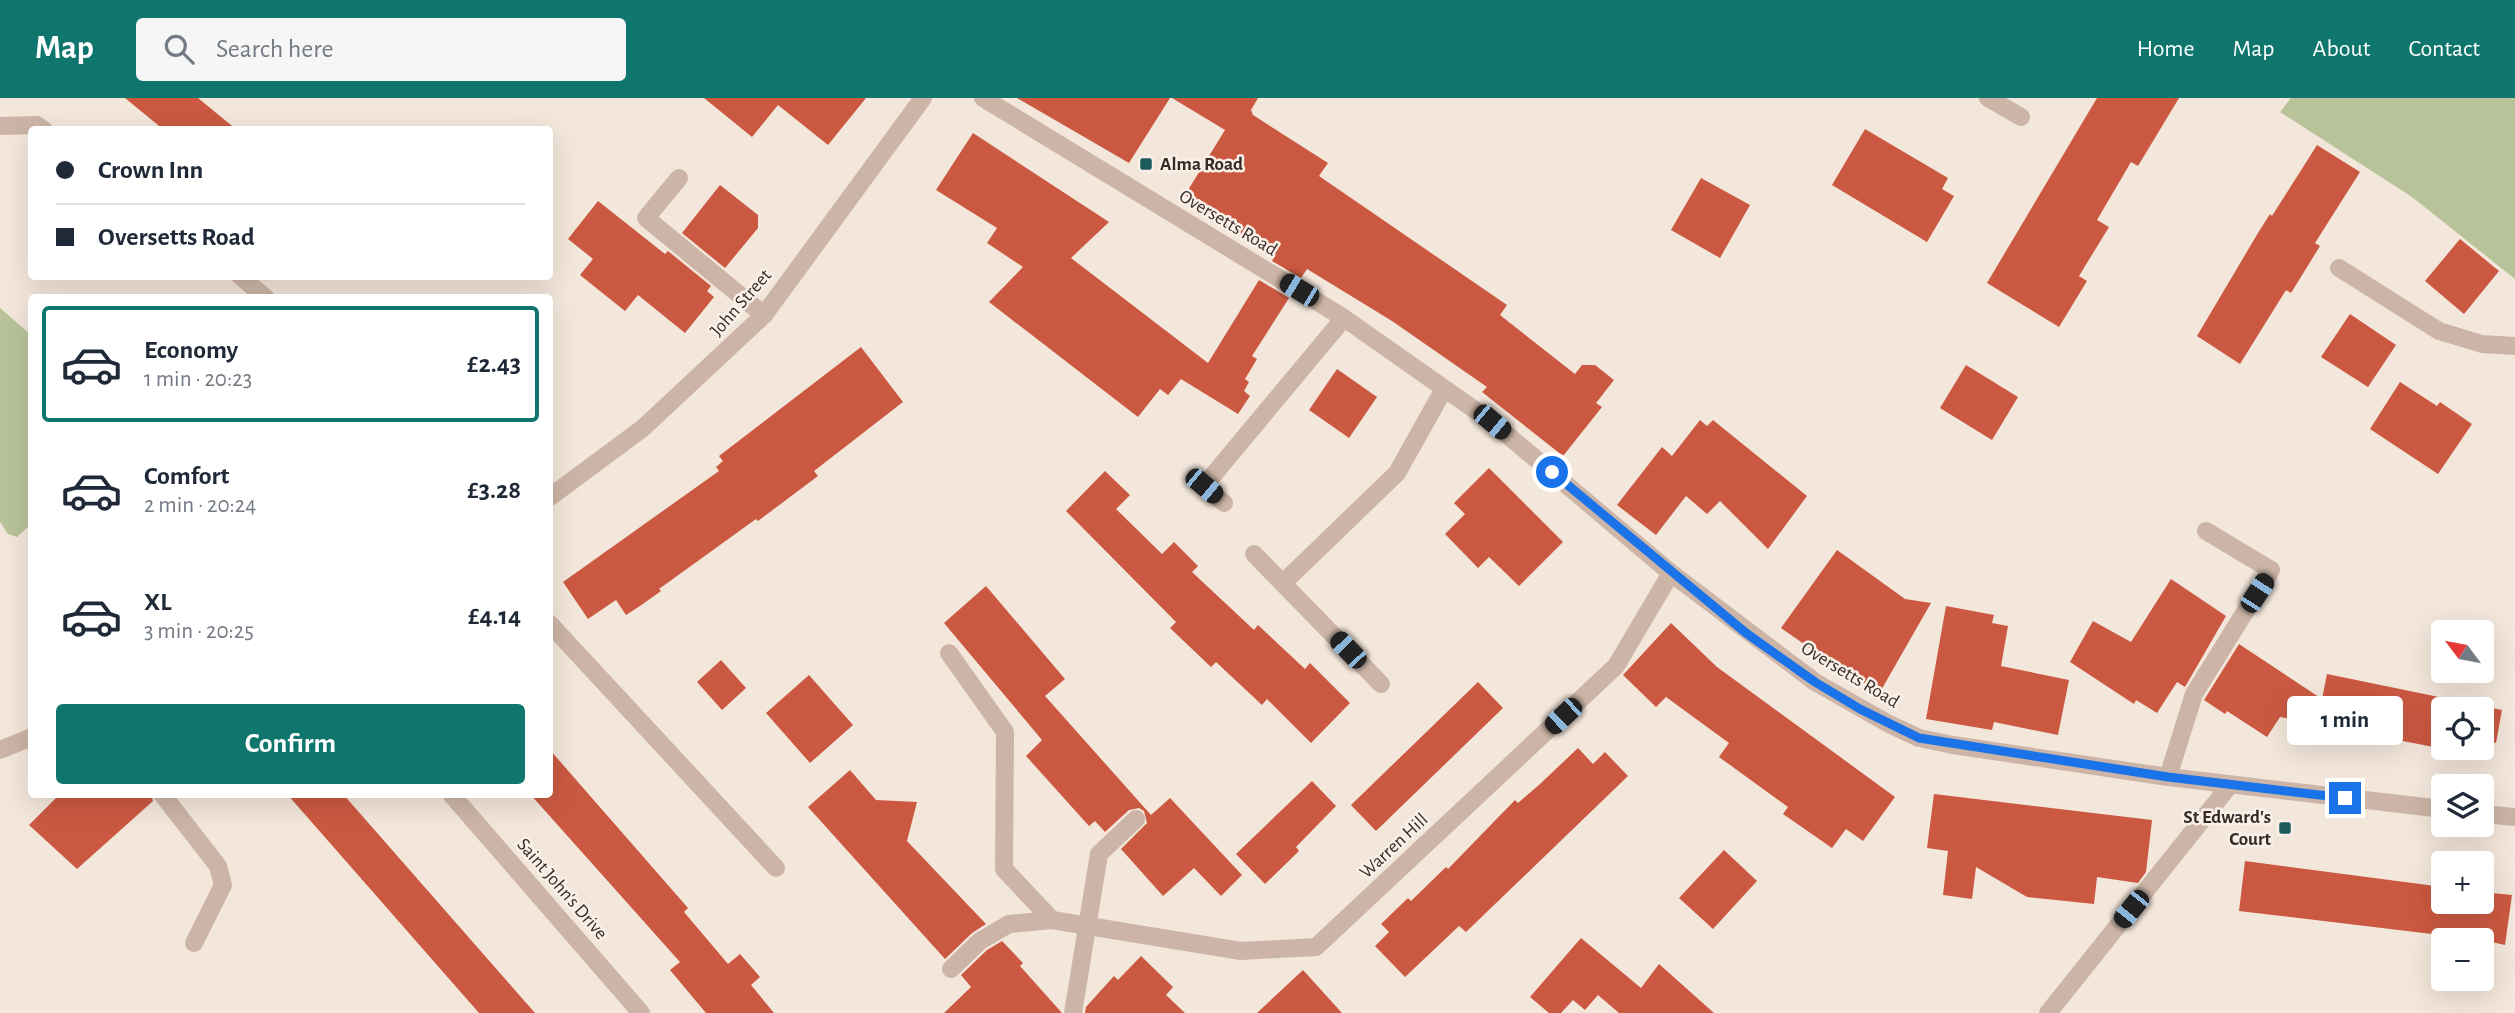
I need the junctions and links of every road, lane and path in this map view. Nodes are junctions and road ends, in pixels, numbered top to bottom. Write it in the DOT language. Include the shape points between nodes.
graph roads {
  1 [pos="923,98"];
  2 [pos="983,98"];
  3 [pos="1988,98"];
  4 [pos="2021,117"];
  5 [pos="0,126"];
  6 [pos="38,126"];
  7 [pos="678,178"];
  8 [pos="2339,268"];
  9 [pos="245,280"];
  10 [pos="261,294"];
  11 [pos="764,315"];
  12 [pos="1344,318"];
  13 [pos="2515,346"];
  14 [pos="1444,389"];
  15 [pos="553,495"];
  16 [pos="1224,503"];
  17 [pos="2206,531"];
  18 [pos="1254,554"];
  19 [pos="1671,573"];
  20 [pos="1283,583"];
  21 [pos="553,627"];
  22 [pos="949,653"];
  23 [pos="1381,684"];
  24 [pos="28,739"];
  25 [pos="0,750"];
  26 [pos="2168,777"];
  27 [pos="2230,785"];
  28 [pos="165,798"];
  29 [pos="454,798"];
  30 [pos="2431,808"];
  31 [pos="2494,815"];
  32 [pos="2515,817"];
  33 [pos="1136,819"];
  34 [pos="776,868"];
  35 [pos="1052,920"];
  36 [pos="1087,925"];
  37 [pos="194,943"];
  38 [pos="951,969"];
  39 [pos="640,1013"];
  40 [pos="1073,1013"];
  41 [pos="2048,1013"];
  1 -- 11 [label="street, John Street"];
  2 -- 12 [label="street, Oversetts Road"];
  3 -- 4 [label="street"];
  5 -- 6 [label="street"];
  7 -- 11 [label="street" via="646,218"];
  8 -- 13 [label="street" via="2439,331 2482,344"];
  9 -- 10 [label="street"];
  11 -- 15 [label="street, John Street" via="643,428"];
  12 -- 14 [label="street, Oversetts Road"];
  12 -- 16 [label="street" via="1204,486"];
  14 -- 19 [label="street, Oversetts Road" via="1492,422"];
  14 -- 20 [label="street" via="1397,473"];
  17 -- 26 [label="street" via="2271,570 2194,694"];
  18 -- 20 [label="street"];
  19 -- 26 [label="street, Oversetts Road" via="1815,682 1919,738"];
  19 -- 36 [label="street, Warren Hill" via="1616,666 1316,947 1241,951"];
  20 -- 23 [label="street"];
  21 -- 34 [label="street"];
  22 -- 35 [label="street" via="1005,732 1004,869"];
  24 -- 25 [label="street"];
  26 -- 27 [label="street, Oversetts Road"];
  27 -- 30 [label="street, Oversetts Road"];
  27 -- 41 [label="street"];
  28 -- 37 [label="street" via="218,866 223,885"];
  29 -- 39 [label="street, Saint John's Drive"];
  31 -- 32 [label="street"];
  33 -- 36 [label="street" via="1099,854"];
  35 -- 36 [label="street, Warren Hill"];
  35 -- 38 [label="street, Warren Hill" via="1009,924 980,941"];
  36 -- 40 [label="street"];
}
